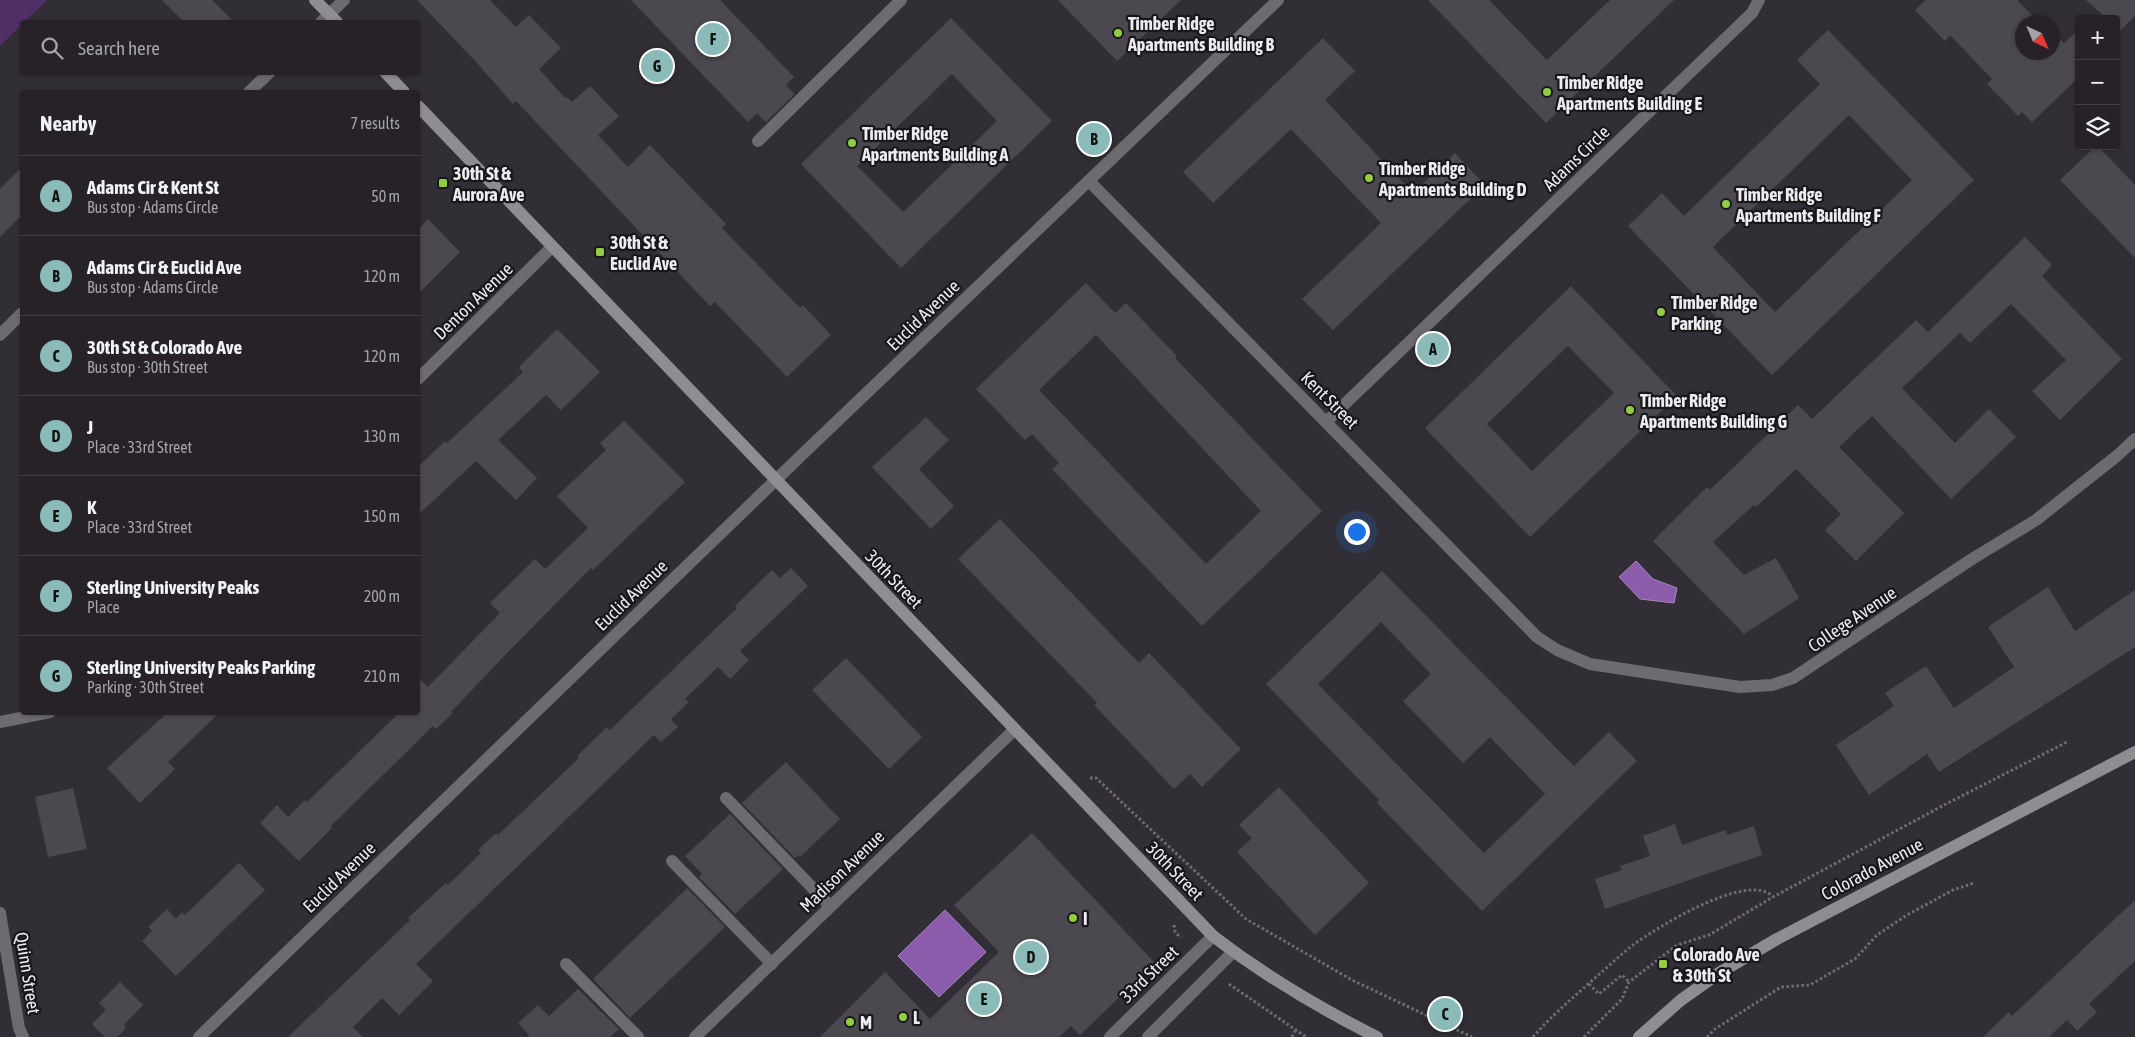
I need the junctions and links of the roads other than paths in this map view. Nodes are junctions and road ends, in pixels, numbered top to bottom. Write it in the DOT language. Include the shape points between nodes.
graph roads {
  1 [pos="315,0"];
  2 [pos="344,0"];
  3 [pos="901,0"];
  4 [pos="1278,0"];
  5 [pos="1759,0"];
  6 [pos="329,20"];
  7 [pos="267,75"];
  8 [pos="388,75"];
  9 [pos="251,90"];
  10 [pos="402,90"];
  11 [pos="420,108"];
  12 [pos="758,141"];
  13 [pos="1089,182"];
  14 [pos="552,247"];
  15 [pos="20,316"];
  16 [pos="0,335"];
  17 [pos="420,377"];
  18 [pos="1326,422"];
  19 [pos="2135,439"];
  20 [pos="775,480"];
  21 [pos="1547,644"];
  22 [pos="35,715"];
  23 [pos="0,722"];
  24 [pos="1014,730"];
  25 [pos="2135,752"];
  26 [pos="726,798"];
  27 [pos="672,860"];
  28 [pos="830,906"];
  29 [pos="0,913"];
  30 [pos="1214,936"];
  31 [pos="1233,952"];
  32 [pos="566,964"];
  33 [pos="772,964"];
  34 [pos="23,1037"];
  35 [pos="199,1037"];
  36 [pos="638,1037"];
  37 [pos="695,1037"];
  38 [pos="1110,1037"];
  39 [pos="1148,1037"];
  40 [pos="1377,1037"];
  41 [pos="1639,1037"];
  1 -- 6 [label="main road"];
  2 -- 6 [label="street"];
  3 -- 12 [label="street"];
  4 -- 13 [label="street"];
  5 -- 18 [label="street, Adams Circle" via="1746,19"];
  7 -- 9 [label="street"];
  8 -- 10 [label="main road"];
  11 -- 14 [label="main road, 30th Street"];
  13 -- 18 [label="street, Kent Street"];
  13 -- 20 [label="street, Euclid Avenue"];
  14 -- 17 [label="street, Denton Avenue"];
  14 -- 20 [label="main road, 30th Street"];
  15 -- 16 [label="street"];
  18 -- 21 [label="street, Kent Street"];
  19 -- 21 [label="street, College Avenue" via="2036,520 1793,678 1772,686 1740,687 1590,664"];
  20 -- 24 [label="main road, 30th Street"];
  20 -- 35 [label="street, Euclid Avenue"];
  22 -- 23 [label="street"];
  24 -- 28 [label="street, Madison Avenue"];
  24 -- 30 [label="main road, 30th Street"];
  25 -- 41 [label="main road, Colorado Avenue" via="1777,939 1681,1000"];
  26 -- 28 [label="street"];
  27 -- 33 [label="street"];
  28 -- 33 [label="street, Madison Avenue"];
  29 -- 34 [label="street, Quinn Street"];
  30 -- 31 [label="main road, 30th Street"];
  30 -- 38 [label="street, 33rd Street"];
  31 -- 39 [label="street"];
  31 -- 40 [label="main road, 30th Street" via="1278,983"];
  32 -- 36 [label="street"];
  33 -- 37 [label="street, Madison Avenue"];
}
